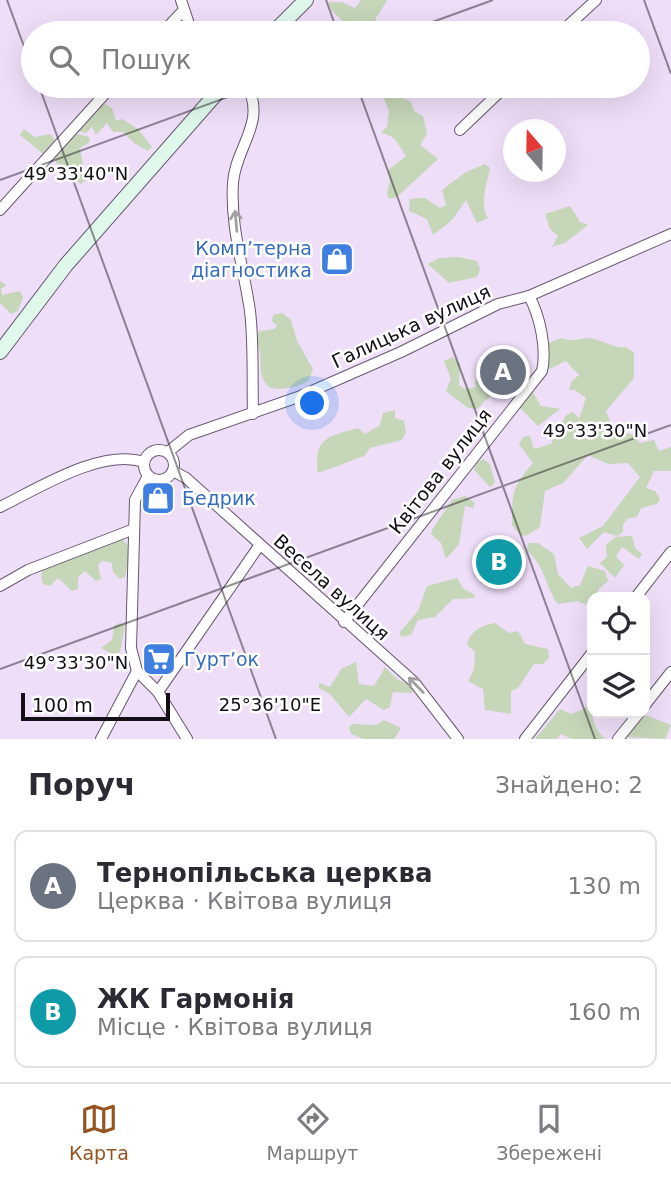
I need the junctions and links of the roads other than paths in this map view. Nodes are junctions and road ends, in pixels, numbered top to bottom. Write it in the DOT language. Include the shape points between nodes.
graph roads {
  1 [pos="306,0"];
  2 [pos="596,0"];
  3 [pos="182,6"];
  4 [pos="171,21"];
  5 [pos="285,21"];
  6 [pos="573,21"];
  7 [pos="102,98"];
  8 [pos="212,98"];
  9 [pos="253,98"];
  10 [pos="493,98"];
  11 [pos="460,130"];
  12 [pos="0,210"];
  13 [pos="671,234"];
  14 [pos="529,296"];
  15 [pos="0,352"];
  16 [pos="253,414"];
  17 [pos="168,452"];
  18 [pos="144,462"];
  19 [pos="173,471"];
  20 [pos="148,476"];
  21 [pos="0,507"];
  22 [pos="134,529"];
  23 [pos="260,546"];
  24 [pos="671,552"];
  25 [pos="0,586"];
  26 [pos="640,592"];
  27 [pos="344,622"];
  28 [pos="590,655"];
  29 [pos="137,671"];
  30 [pos="671,672"];
  31 [pos="158,692"];
  32 [pos="650,699"];
  33 [pos="635,718"];
  34 [pos="101,739"];
  35 [pos="187,739"];
  36 [pos="458,739"];
  37 [pos="525,739"];
  38 [pos="618,739"];
  1 -- 5 [label="main road"];
  2 -- 6 [label="street"];
  3 -- 4 [label="street"];
  7 -- 12 [label="street"];
  8 -- 15 [label="main road" via="66,265"];
  16 -- 9 [label="street, one-way" via="250,313 233,183 253,127"];
  10 -- 11 [label="street"];
  13 -- 14 [label="street, Галицька вулиця"];
  14 -- 16 [label="street, Галицька вулиця" via="498,304 401,352"];
  14 -- 27 [label="street, Квітова вулиця" via="545,357 542,371"];
  16 -- 17 [label="street, Галицька вулиця" via="189,435"];
  17 -- 18 [label="street, Галицька вулиця" via="153,450"];
  17 -- 19 [label="street" via="174,461"];
  18 -- 20 [label="street"];
  18 -- 21 [label="street, Галицька вулиця" via="101,462"];
  19 -- 20 [label="street" via="162,480"];
  19 -- 23 [label="street, Весела вулиця"];
  20 -- 22 [label="street" via="135,500"];
  22 -- 25 [label="street" via="28,570"];
  22 -- 29 [label="street" via="131,648"];
  23 -- 27 [label="street, Весела вулиця"];
  23 -- 31 [label="street"];
  24 -- 26 [label="street"];
  36 -- 27 [label="street, Весела вулиця, one-way" via="414,682"];
  28 -- 37 [label="street"];
  29 -- 31 [label="street"];
  29 -- 34 [label="street"];
  30 -- 32 [label="street"];
  31 -- 35 [label="street"];
  33 -- 38 [label="street"];
}
